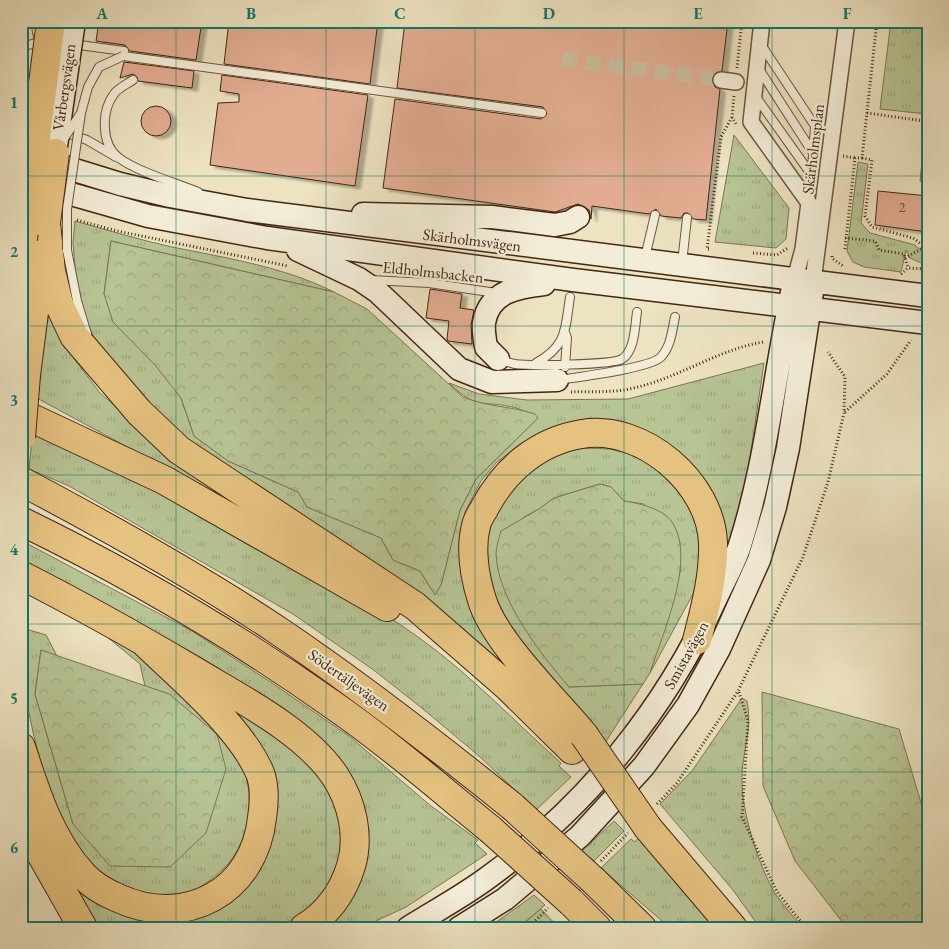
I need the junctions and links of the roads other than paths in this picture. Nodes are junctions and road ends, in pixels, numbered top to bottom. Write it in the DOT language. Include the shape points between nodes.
graph roads {
  1 [pos="35,21"];
  2 [pos="74,21"];
  3 [pos="762,21"];
  4 [pos="847,21"];
  5 [pos="53,37"];
  6 [pos="759,42"];
  7 [pos="21,47"];
  8 [pos="124,54"];
  9 [pos="757,65"];
  10 [pos="133,80"];
  11 [pos="754,93"];
  12 [pos="80,112"];
  13 [pos="542,113"];
  14 [pos="21,118"];
  15 [pos="43,124"];
  16 [pos="53,140"];
  17 [pos="21,153"];
  18 [pos="815,156"];
  19 [pos="118,158"];
  20 [pos="813,177"];
  21 [pos="21,180"];
  22 [pos="809,203"];
  23 [pos="247,210"];
  24 [pos="656,215"];
  25 [pos="578,217"];
  26 [pos="305,218"];
  27 [pos="687,218"];
  28 [pos="46,223"];
  29 [pos="266,238"];
  30 [pos="22,246"];
  31 [pos="647,249"];
  32 [pos="683,254"];
  33 [pos="359,279"];
  34 [pos="804,280"];
  35 [pos="571,289"];
  36 [pos="503,294"];
  37 [pos="928,296"];
  38 [pos="799,306"];
  39 [pos="637,312"];
  40 [pos="675,317"];
  41 [pos="923,330"];
  42 [pos="565,332"];
  43 [pos="498,359"];
  44 [pos="95,362"];
  45 [pos="531,372"];
  46 [pos="562,372"];
  47 [pos="21,412"];
  48 [pos="21,437"];
  49 [pos="776,445"];
  50 [pos="21,480"];
  51 [pos="21,521"];
  52 [pos="21,575"];
  53 [pos="143,640"];
  54 [pos="697,640"];
  55 [pos="578,743"];
  56 [pos="21,747"];
  57 [pos="21,811"];
  58 [pos="21,858"];
  59 [pos="77,928"];
  60 [pos="83,928"];
  61 [pos="304,928"];
  62 [pos="408,928"];
  63 [pos="459,928"];
  64 [pos="597,928"];
  65 [pos="642,928"];
  66 [pos="733,928"];
  1 -- 5 [label="lane"];
  2 -- 16 [label="main road, Vårbergsvägen, bridge"];
  3 -- 6 [label="street, Skärholmsplan"];
  4 -- 34 [label="street, Skärholmsplan"];
  5 -- 7 [label="lane"];
  5 -- 8 [label="lane"];
  5 -- 30 [label="highway, bridge"];
  6 -- 9 [label="street, Skärholmsplan"];
  6 -- 18 [label="lane" via="815,126"];
  8 -- 12 [label="lane, bridge" via="99,67"];
  8 -- 13 [label="lane"];
  9 -- 11 [label="street, Skärholmsplan"];
  9 -- 18 [label="lane"];
  10 -- 19 [label="lane" via="114,93 107,108 104,125 107,142"];
  11 -- 20 [label="lane"];
  11 -- 22 [label="street, Skärholmsplan" via="751,122"];
  12 -- 16 [label="lane, bridge"];
  12 -- 44 [label="lane, bridge" via="67,210 67,250 77,301"];
  14 -- 15 [label="lane"];
  16 -- 19 [label="lane" via="87,140"];
  16 -- 28 [label="highway, bridge"];
  17 -- 23 [label="main road, Skärholmsvägen" via="120,184"];
  18 -- 20 [label="lane"];
  19 -- 23 [label="lane"];
  20 -- 22 [label="lane"];
  21 -- 29 [label="main road, Skärholmsvägen" via="148,216"];
  22 -- 34 [label="street, Skärholmsplan" via="803,249"];
  23 -- 26 [label="main road, Skärholmsvägen"];
  24 -- 31 [label="lane"];
  25 -- 26 [label="main road" via="555,225 492,217 368,213"];
  26 -- 34 [label="main road, Skärholmsvägen"];
  27 -- 32 [label="lane"];
  28 -- 44 [label="highway" via="58,304 74,336"];
  28 -- 48 [label="highway, bridge"];
  29 -- 33 [label="main road" via="307,253"];
  29 -- 35 [label="main road, Skärholmsvägen"];
  33 -- 36 [label="lane, Eldholmsbacken" via="429,283"];
  33 -- 45 [label="main road" via="378,292 460,370 492,382"];
  34 -- 37 [label="main road, Skärholmsvägen"];
  34 -- 38 [label="main road, Smistavägen"];
  35 -- 36 [label="main road" via="515,288"];
  35 -- 38 [label="main road, Skärholmsvägen"];
  35 -- 42 [label="lane"];
  36 -- 43 [label="main road" via="492,304 484,323 486,347"];
  38 -- 41 [label="main road, Skärholmsvägen"];
  38 -- 49 [label="main road, Smistavägen"];
  39 -- 46 [label="lane" via="631,347 623,359"];
  40 -- 46 [label="lane" via="670,342 660,358 638,366"];
  42 -- 45 [label="lane" via="556,350"];
  42 -- 46 [label="lane"];
  43 -- 45 [label="lane"];
  44 -- 55 [label="highway" via="139,412 179,450 415,606"];
  45 -- 46 [label="main road"];
  47 -- 55 [label="highway" via="164,480 408,620"];
  49 -- 54 [label="main road, Smistavägen" via="752,500 738,550"];
  49 -- 63 [label="main road, Smistavägen" via="775,507 759,560 719,649 688,705 644,766 580,836 505,899"];
  50 -- 65 [label="highway, Södertäljevägen, bridge" via="109,527 276,629 398,715 513,807"];
  51 -- 64 [label="highway, Södertäljevägen, bridge" via="167,598 266,660 380,739 490,829"];
  52 -- 53 [label="highway"];
  53 -- 56 [label="highway" via="216,712 244,747 260,774 264,805 260,833 250,859 233,882 209,900 188,909 133,905 108,894 84,876 56,840 38,800"];
  53 -- 61 [label="highway" via="259,709 312,750 334,776 348,801 355,837 354,858 347,880 318,919"];
  54 -- 55 [label="highway" via="708,596 713,542 707,512 691,483 679,470 647,447 616,436 583,434 552,442 521,460 495,486 476,525 474,564 482,602 505,642"];
  54 -- 62 [label="main road, Smistavägen" via="666,692 622,752 562,817 490,876"];
  55 -- 66 [label="highway, bridge"];
  57 -- 60 [label="highway" via="37,847"];
  58 -- 59 [label="highway"];
}
